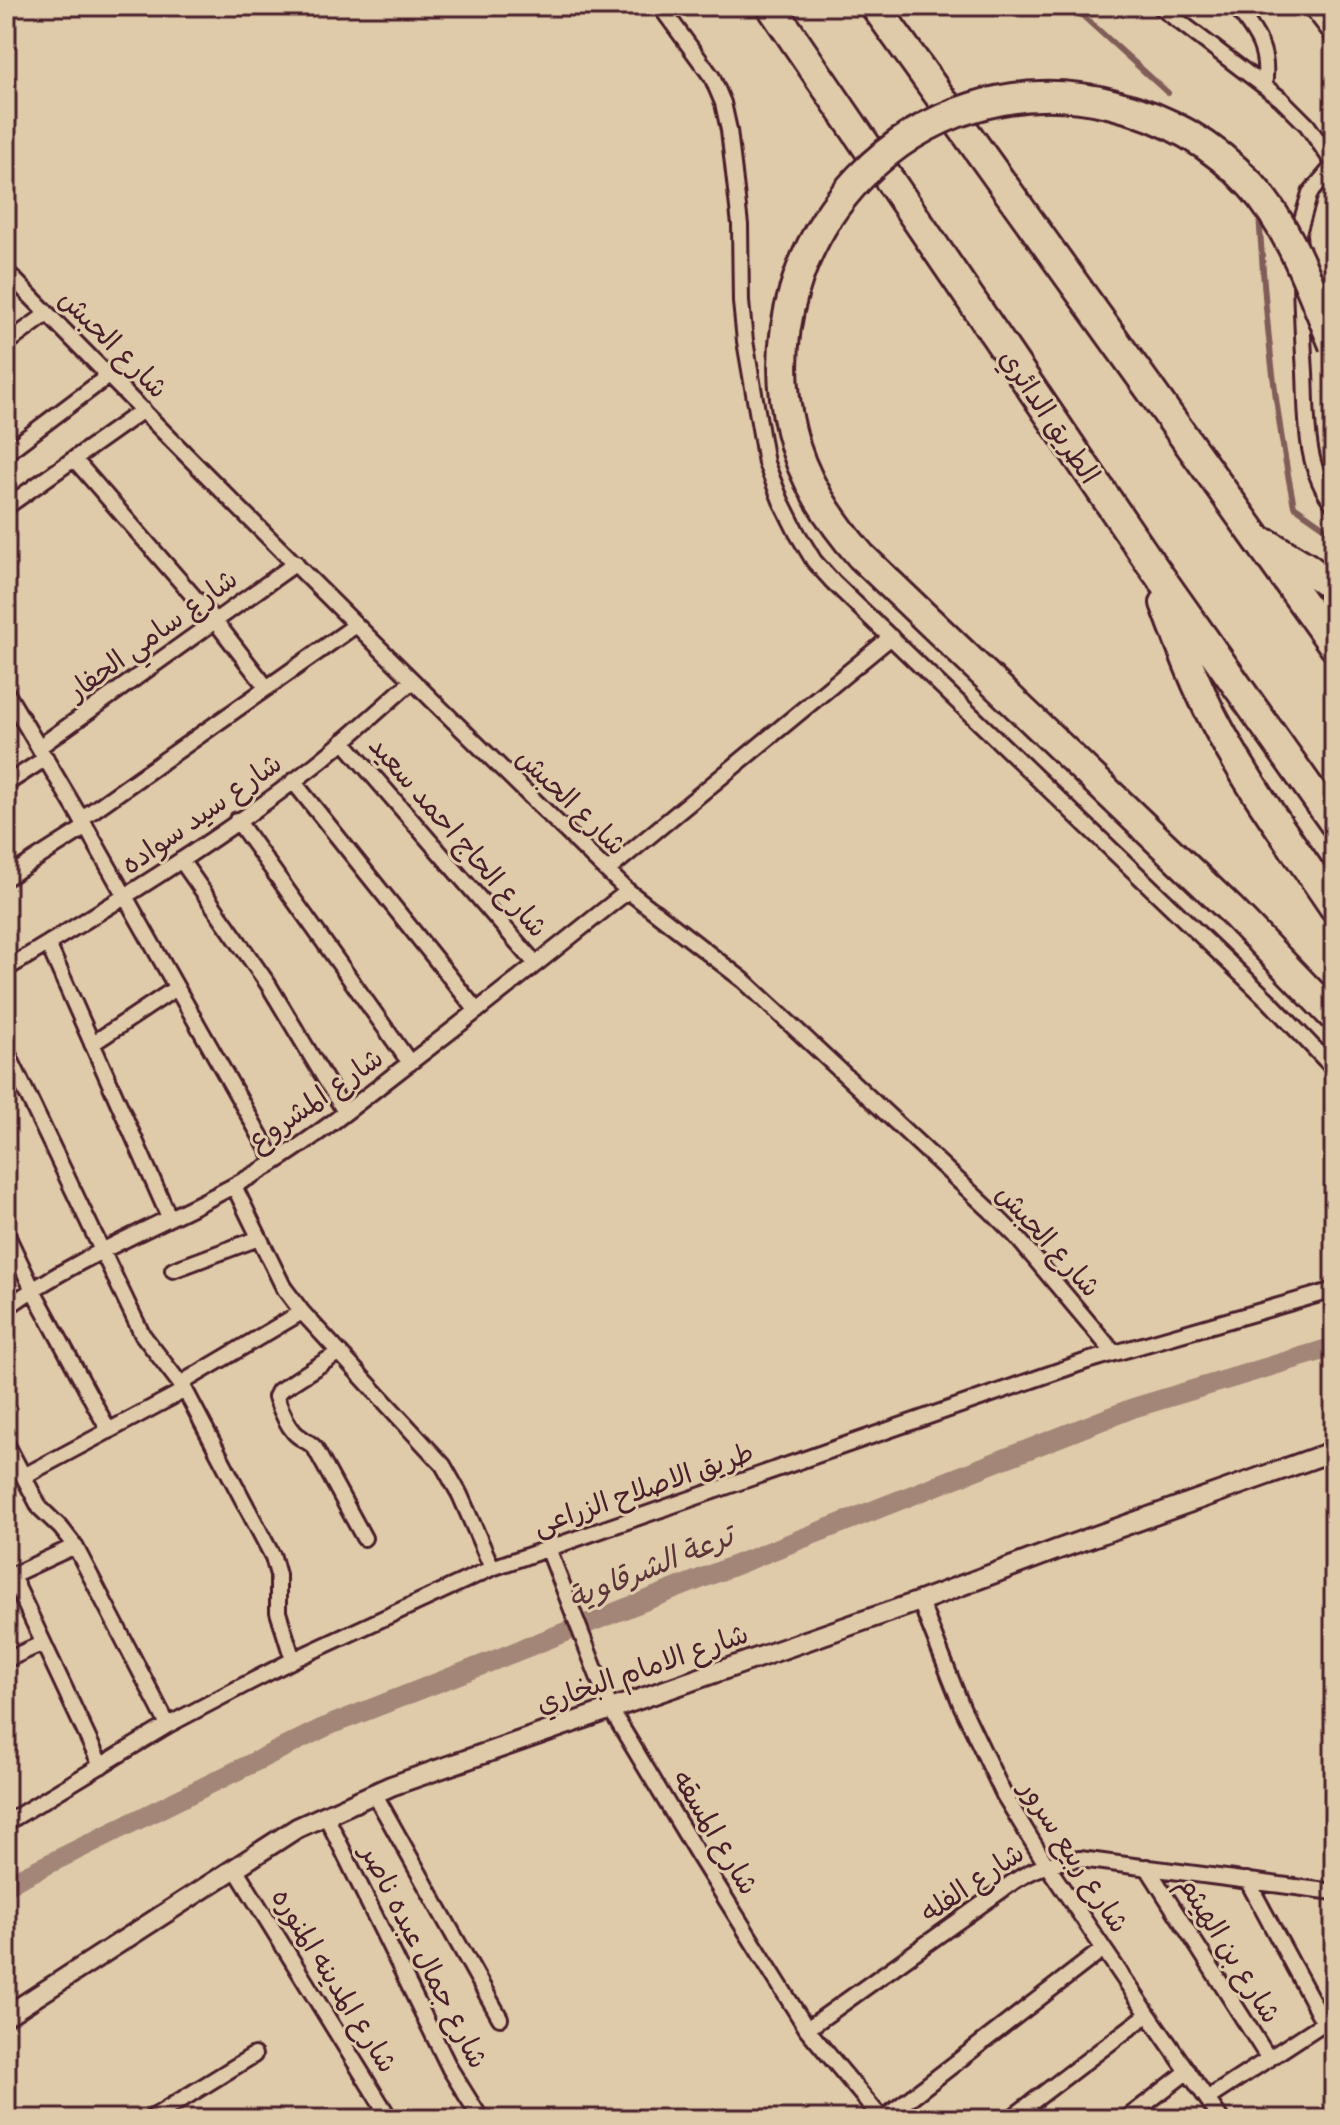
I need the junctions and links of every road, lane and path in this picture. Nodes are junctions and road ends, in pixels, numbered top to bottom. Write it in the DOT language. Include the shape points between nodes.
graph roads {
  1 [pos="660,6"];
  2 [pos="771,6"];
  3 [pos="875,6"];
  4 [pos="1159,6"];
  5 [pos="1235,6"];
  6 [pos="1310,6"];
  7 [pos="1334,37"];
  8 [pos="1264,86"];
  9 [pos="1334,165"];
  10 [pos="6,271"];
  11 [pos="47,314"];
  12 [pos="6,344"];
  13 [pos="1334,345"];
  14 [pos="108,376"];
  15 [pos="143,410"];
  16 [pos="6,453"];
  17 [pos="74,459"];
  18 [pos="1334,505"];
  19 [pos="6,507"];
  20 [pos="1258,538"];
  21 [pos="1149,561"];
  22 [pos="296,563"];
  23 [pos="1334,588"];
  24 [pos="215,621"];
  25 [pos="356,625"];
  26 [pos="891,637"];
  27 [pos="1334,646"];
  28 [pos="412,681"];
  29 [pos="267,688"];
  30 [pos="7,695"];
  31 [pos="343,741"];
  32 [pos="43,752"];
  33 [pos="293,781"];
  34 [pos="6,784"];
  35 [pos="237,820"];
  36 [pos="84,823"];
  37 [pos="1334,823"];
  38 [pos="181,860"];
  39 [pos="607,871"];
  40 [pos="6,878"];
  41 [pos="628,891"];
  42 [pos="126,897"];
  43 [pos="1334,907"];
  44 [pos="48,944"];
  45 [pos="536,964"];
  46 [pos="6,969"];
  47 [pos="176,988"];
  48 [pos="477,1011"];
  49 [pos="1334,1017"];
  50 [pos="92,1044"];
  51 [pos="6,1050"];
  52 [pos="410,1063"];
  53 [pos="1334,1069"];
  54 [pos="345,1112"];
  55 [pos="275,1162"];
  56 [pos="234,1186"];
  57 [pos="169,1217"];
  58 [pos="6,1233"];
  59 [pos="259,1238"];
  60 [pos="101,1250"];
  61 [pos="173,1270"];
  62 [pos="33,1290"];
  63 [pos="1334,1290"];
  64 [pos="6,1308"];
  65 [pos="302,1312"];
  66 [pos="338,1353"];
  67 [pos="1114,1353"];
  68 [pos="182,1387"];
  69 [pos="109,1431"];
  70 [pos="6,1443"];
  71 [pos="1334,1451"];
  72 [pos="24,1476"];
  73 [pos="364,1538"];
  74 [pos="75,1546"];
  75 [pos="548,1548"];
  76 [pos="492,1568"];
  77 [pos="9,1577"];
  78 [pos="920,1601"];
  79 [pos="43,1643"];
  80 [pos="6,1660"];
  81 [pos="293,1660"];
  82 [pos="611,1710"];
  83 [pos="168,1725"];
  84 [pos="101,1766"];
  85 [pos="374,1793"];
  86 [pos="325,1814"];
  87 [pos="6,1823"];
  88 [pos="1046,1864"];
  89 [pos="1147,1867"];
  90 [pos="235,1868"];
  91 [pos="1247,1880"];
  92 [pos="1334,1892"];
  93 [pos="1103,1949"];
  94 [pos="1148,2014"];
  95 [pos="6,2016"];
  96 [pos="500,2018"];
  97 [pos="1329,2020"];
  98 [pos="807,2029"];
  99 [pos="254,2055"];
  100 [pos="1269,2059"];
  101 [pos="1188,2071"];
  102 [pos="1207,2099"];
  103 [pos="1334,2113"];
  104 [pos="150,2119"];
  105 [pos="390,2119"];
  106 [pos="481,2119"];
  107 [pos="883,2119"];
  108 [pos="1010,2119"];
  109 [pos="1126,2119"];
  110 [pos="1221,2119"];
  111 [pos="1326,2119"];
  1 -- 26 [label="street" via="712,77 723,103 740,225 745,341 766,463 814,561"];
  2 -- 21 [label="highway, الطريق الدائري"];
  3 -- 20 [label="highway"];
  4 -- 8 [label="street"];
  5 -- 8 [label="street" via="1261,43"];
  6 -- 7 [label="street"];
  8 -- 9 [label="street" via="1307,125"];
  9 -- 18 [label="street" via="1310,193 1298,233 1309,441 1315,471"];
  10 -- 11 [label="street, شارع الحبش"];
  11 -- 12 [label="street"];
  11 -- 14 [label="street, شارع الحبش"];
  13 -- 49 [label="highway, bridge" via="1292,244 1251,185 1225,160 1165,122 1131,109 1097,100 1037,97 990,103 923,128 866,170 835,206 805,257 788,314 783,362 791,433 818,499 838,529 1230,909"];
  14 -- 15 [label="street, شارع الحبش"];
  14 -- 16 [label="street"];
  15 -- 17 [label="street"];
  15 -- 22 [label="street, شارع الحبش"];
  17 -- 19 [label="street"];
  17 -- 24 [label="street"];
  20 -- 23 [label="highway"];
  20 -- 27 [label="highway"];
  21 -- 37 [label="highway, الطريق الدائري"];
  21 -- 43 [label="highway" via="1213,718"];
  22 -- 24 [label="street, شارع سامي الحفار"];
  22 -- 25 [label="street, شارع الحبش"];
  24 -- 29 [label="street"];
  24 -- 32 [label="street, شارع سامي الحفار"];
  25 -- 28 [label="street, شارع الحبش"];
  25 -- 29 [label="street"];
  26 -- 39 [label="street"];
  26 -- 53 [label="street"];
  28 -- 31 [label="street, شارع سيد سواده"];
  28 -- 39 [label="street, شارع الحبش"];
  29 -- 36 [label="street"];
  30 -- 32 [label="street"];
  31 -- 33 [label="street, شارع سيد سواده"];
  31 -- 45 [label="street, شارع الحاج احمد سعيد"];
  32 -- 34 [label="street, شارع سامي الحفار"];
  32 -- 36 [label="street"];
  33 -- 35 [label="street, شارع سيد سواده"];
  33 -- 48 [label="street"];
  35 -- 38 [label="street, شارع سيد سواده"];
  35 -- 52 [label="street"];
  36 -- 40 [label="street"];
  36 -- 42 [label="street"];
  38 -- 42 [label="street, شارع سيد سواده"];
  38 -- 54 [label="street" via="275,996"];
  39 -- 41 [label="street, شارع الحبش"];
  41 -- 45 [label="street, شارع المشروع"];
  41 -- 67 [label="street, شارع الحبش" via="743,980 991,1211"];
  42 -- 44 [label="street, شارع سيد سواده"];
  42 -- 47 [label="street"];
  44 -- 46 [label="street, شارع سيد سواده"];
  44 -- 50 [label="street"];
  45 -- 48 [label="street, شارع المشروع"];
  47 -- 50 [label="street"];
  47 -- 55 [label="street"];
  48 -- 52 [label="street, شارع المشروع"];
  50 -- 57 [label="street"];
  51 -- 60 [label="street"];
  52 -- 54 [label="street, شارع المشروع"];
  54 -- 55 [label="street, شارع المشروع"];
  55 -- 56 [label="street, شارع المشروع"];
  56 -- 57 [label="street, شارع المشروع"];
  56 -- 59 [label="street"];
  57 -- 60 [label="street, شارع المشروع"];
  58 -- 62 [label="street"];
  59 -- 61 [label="street"];
  59 -- 65 [label="street"];
  60 -- 62 [label="street, شارع المشروع"];
  60 -- 68 [label="street" via="142,1334"];
  62 -- 64 [label="street, شارع المشروع"];
  62 -- 69 [label="street"];
  63 -- 67 [label="street, طريق الاصلاح الزراعى"];
  65 -- 66 [label="street"];
  65 -- 68 [label="street"];
  66 -- 73 [label="street" via="276,1397 292,1430 315,1448"];
  66 -- 76 [label="street" via="443,1465"];
  67 -- 75 [label="street, طريق الاصلاح الزراعى"];
  68 -- 69 [label="street"];
  68 -- 81 [label="street" via="273,1557 278,1612"];
  69 -- 72 [label="street"];
  70 -- 72 [label="street"];
  71 -- 78 [label="street, شارع الامام البخاري"];
  72 -- 74 [label="street" via="40,1508"];
  74 -- 77 [label="street"];
  74 -- 83 [label="street"];
  75 -- 76 [label="street, طريق الاصلاح الزراعى"];
  75 -- 82 [label="street, شارع المسقه"];
  76 -- 81 [label="street, طريق الاصلاح الزراعى"];
  77 -- 79 [label="street"];
  78 -- 82 [label="street, شارع الامام البخاري"];
  78 -- 88 [label="street, شارع ربيع سرور" via="992,1770"];
  79 -- 80 [label="street"];
  79 -- 84 [label="street"];
  81 -- 83 [label="street, طريق الاصلاح الزراعى"];
  82 -- 85 [label="street, شارع الامام البخاري"];
  82 -- 98 [label="street, شارع المسقه"];
  83 -- 84 [label="street, طريق الاصلاح الزراعى"];
  84 -- 87 [label="street, طريق الاصلاح الزراعى"];
  85 -- 86 [label="street, شارع الامام البخاري"];
  85 -- 96 [label="street"];
  86 -- 90 [label="street, شارع الامام البخاري"];
  86 -- 106 [label="street, شارع جمال عبده ناصر" via="450,2069"];
  88 -- 89 [label="street, شارع الفله" via="1080,1859"];
  88 -- 93 [label="street, شارع ربيع سرور"];
  88 -- 98 [label="street, شارع الفله"];
  89 -- 91 [label="street, شارع الفله"];
  89 -- 100 [label="street, شارع بن الهيثم"];
  90 -- 95 [label="street, شارع الامام البخاري"];
  90 -- 105 [label="street, شارع المدينه المنوره"];
  91 -- 92 [label="street, شارع الفله"];
  91 -- 97 [label="street"];
  93 -- 94 [label="street, شارع ربيع سرور"];
  93 -- 107 [label="street"];
  94 -- 101 [label="street, شارع ربيع سرور"];
  94 -- 108 [label="street"];
  97 -- 100 [label="street"];
  98 -- 107 [label="street, شارع المسقه"];
  99 -- 104 [label="street"];
  100 -- 102 [label="street"];
  101 -- 102 [label="street, شارع ربيع سرور"];
  101 -- 109 [label="street"];
  102 -- 110 [label="street, شارع ربيع سرور"];
  103 -- 111 [label="street"];
}
